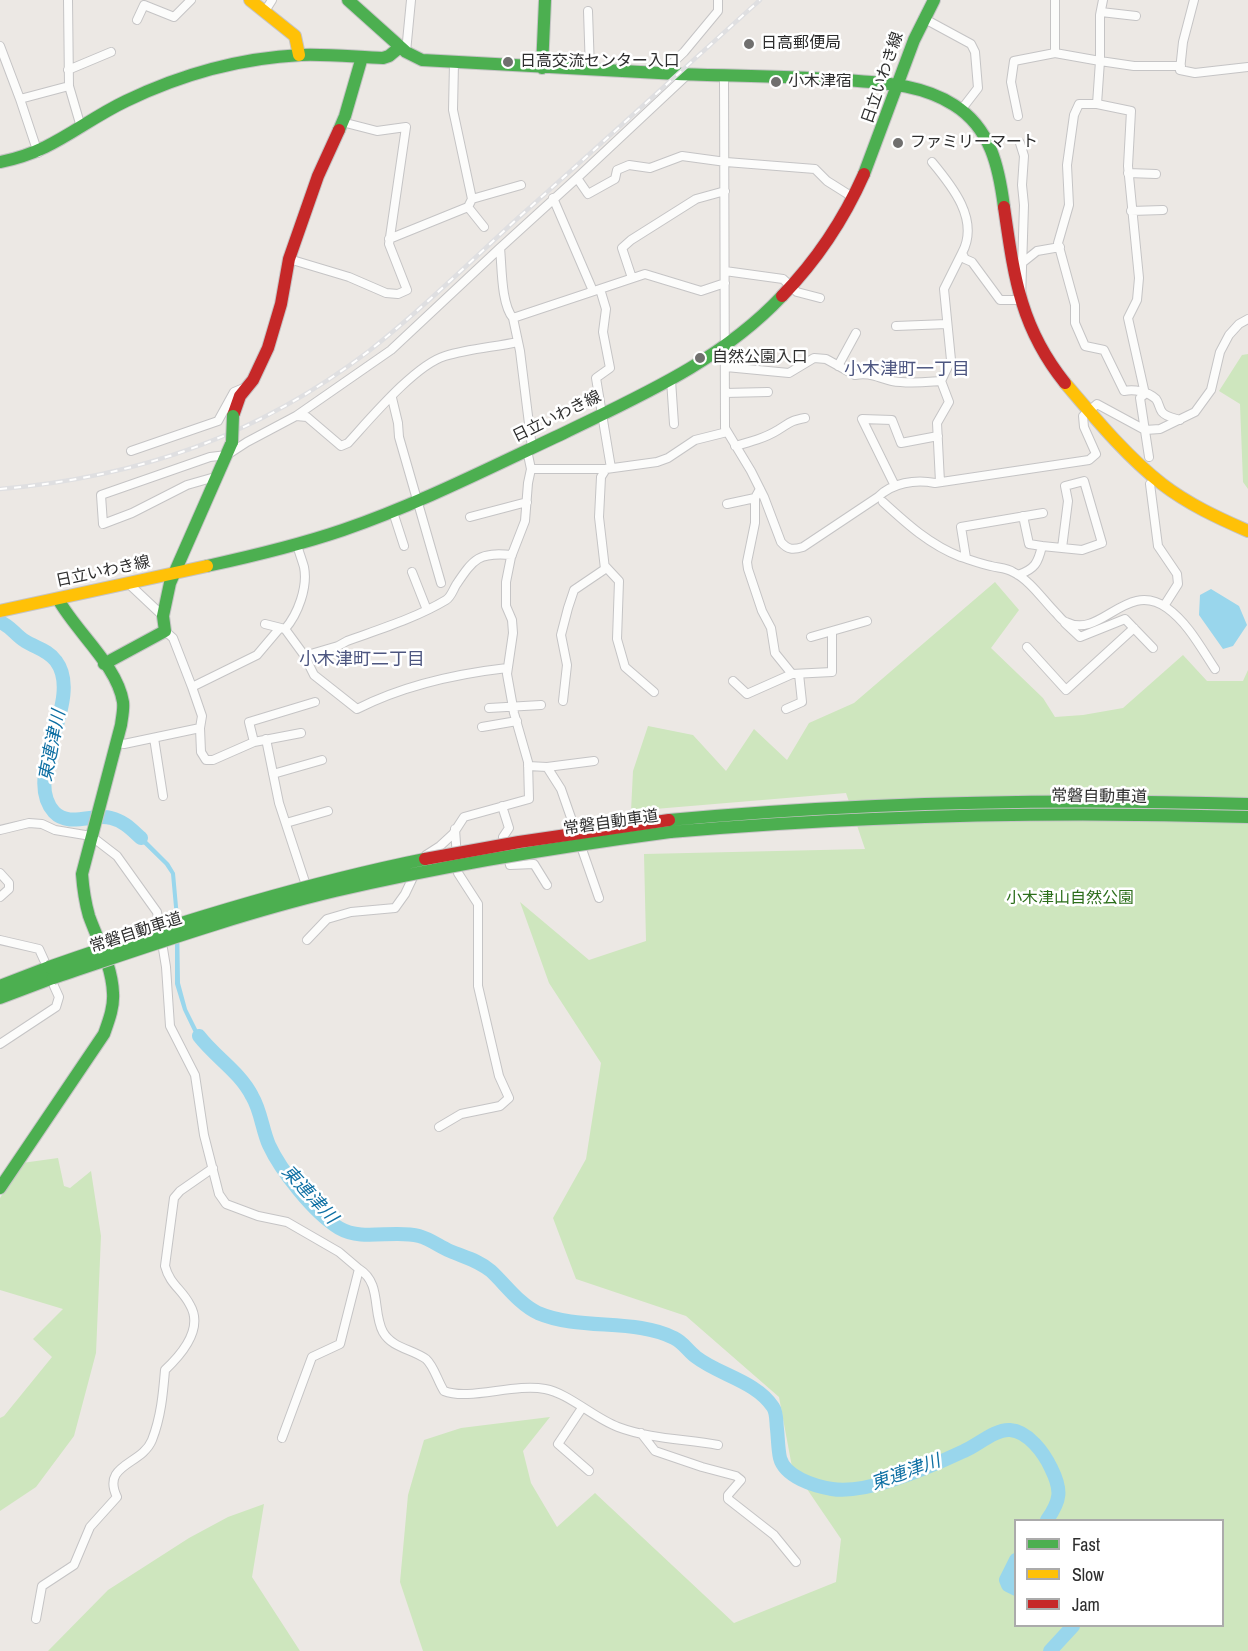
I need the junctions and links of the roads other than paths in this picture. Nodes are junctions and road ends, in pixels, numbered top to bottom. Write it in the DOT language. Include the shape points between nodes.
graph roads {
  1 [pos="68,0"];
  2 [pos="191,0"];
  3 [pos="250,0"];
  4 [pos="272,0"];
  5 [pos="348,0"];
  6 [pos="411,0"];
  7 [pos="544,0"];
  8 [pos="718,0"];
  9 [pos="933,0"];
  10 [pos="1054,0"];
  11 [pos="1103,0"];
  12 [pos="1194,0"];
  13 [pos="265,11"];
  14 [pos="588,11"];
  15 [pos="1101,12"];
  16 [pos="1136,16"];
  17 [pos="923,18"];
  18 [pos="137,20"];
  19 [pos="0,46"];
  20 [pos="403,50"];
  21 [pos="111,52"];
  22 [pos="1055,53"];
  23 [pos="299,55"];
  24 [pos="362,57"];
  25 [pos="1100,61"];
  26 [pos="454,63"];
  27 [pos="1181,66"];
  28 [pos="1248,67"];
  29 [pos="542,68"];
  30 [pos="68,69"];
  31 [pos="590,70"];
  32 [pos="662,73"];
  33 [pos="687,75"];
  34 [pos="724,76"];
  35 [pos="897,84"];
  36 [pos="69,86"];
  37 [pos="21,99"];
  38 [pos="1097,104"];
  39 [pos="961,110"];
  40 [pos="1018,116"];
  41 [pos="342,122"];
  42 [pos="81,128"];
  43 [pos="1020,143"];
  44 [pos="38,153"];
  45 [pos="0,162"];
  46 [pos="726,162"];
  47 [pos="932,162"];
  48 [pos="1128,173"];
  49 [pos="1156,174"];
  50 [pos="577,178"];
  51 [pos="521,185"];
  52 [pos="725,191"];
  53 [pos="553,198"];
  54 [pos="854,198"];
  55 [pos="470,203"];
  56 [pos="1163,210"];
  57 [pos="1131,211"];
  58 [pos="484,227"];
  59 [pos="389,239"];
  60 [pos="1060,247"];
  61 [pos="500,248"];
  62 [pos="962,253"];
  63 [pos="289,259"];
  64 [pos="1022,262"];
  65 [pos="725,271"];
  66 [pos="632,278"];
  67 [pos="725,283"];
  68 [pos="791,287"];
  69 [pos="596,290"];
  70 [pos="820,298"];
  71 [pos="1021,300"];
  72 [pos="513,318"];
  73 [pos="1248,319"];
  74 [pos="947,324"];
  75 [pos="896,326"];
  76 [pos="856,333"];
  77 [pos="518,342"];
  78 [pos="725,347"];
  79 [pos="838,366"];
  80 [pos="726,367"];
  81 [pos="671,380"];
  82 [pos="941,381"];
  83 [pos="248,386"];
  84 [pos="768,392"];
  85 [pos="1145,392"];
  86 [pos="725,393"];
  87 [pos="392,398"];
  88 [pos="1088,410"];
  89 [pos="603,413"];
  90 [pos="296,416"];
  91 [pos="805,418"];
  92 [pos="1180,420"];
  93 [pos="674,424"];
  94 [pos="1145,430"];
  95 [pos="727,432"];
  96 [pos="938,436"];
  97 [pos="735,446"];
  98 [pos="530,449"];
  99 [pos="131,451"];
  100 [pos="227,455"];
  101 [pos="1149,457"];
  102 [pos="531,468"];
  103 [pos="609,469"];
  104 [pos="215,477"];
  105 [pos="940,482"];
  106 [pos="1150,484"];
  107 [pos="895,486"];
  108 [pos="760,489"];
  109 [pos="755,498"];
  110 [pos="418,502"];
  111 [pos="527,502"];
  112 [pos="883,502"];
  113 [pos="727,504"];
  114 [pos="393,512"];
  115 [pos="1043,513"];
  116 [pos="1023,516"];
  117 [pos="470,517"];
  118 [pos="1248,531"];
  119 [pos="297,545"];
  120 [pos="404,546"];
  121 [pos="1042,546"];
  122 [pos="1062,548"];
  123 [pos="512,555"];
  124 [pos="966,558"];
  125 [pos="605,566"];
  126 [pos="412,572"];
  127 [pos="174,574"];
  128 [pos="1018,575"];
  129 [pos="441,583"];
  130 [pos="129,584"];
  131 [pos="58,599"];
  132 [pos="1164,606"];
  133 [pos="427,610"];
  134 [pos="0,611"];
  135 [pos="163,616"];
  136 [pos="867,621"];
  137 [pos="1065,622"];
  138 [pos="265,624"];
  139 [pos="1134,628"];
  140 [pos="282,629"];
  141 [pos="165,631"];
  142 [pos="832,631"];
  143 [pos="812,637"];
  144 [pos="1027,647"];
  145 [pos="1153,648"];
  146 [pos="304,656"];
  147 [pos="104,664"];
  148 [pos="507,668"];
  149 [pos="1215,669"];
  150 [pos="796,674"];
  151 [pos="733,681"];
  152 [pos="192,687"];
  153 [pos="654,692"];
  154 [pos="562,701"];
  155 [pos="315,702"];
  156 [pos="541,705"];
  157 [pos="513,707"];
  158 [pos="489,708"];
  159 [pos="786,709"];
  160 [pos="517,721"];
  161 [pos="200,728"];
  162 [pos="482,728"];
  163 [pos="301,733"];
  164 [pos="154,738"];
  165 [pos="266,739"];
  166 [pos="116,742"];
  167 [pos="254,742"];
  168 [pos="322,760"];
  169 [pos="594,761"];
  170 [pos="528,766"];
  171 [pos="547,767"];
  172 [pos="273,774"];
  173 [pos="164,796"];
  174 [pos="1248,804"];
  175 [pos="502,806"];
  176 [pos="328,811"];
  177 [pos="1248,817"];
  178 [pos="286,823"];
  179 [pos="670,826"];
  180 [pos="0,830"];
  181 [pos="455,830"];
  182 [pos="92,833"];
  183 [pos="0,873"];
  184 [pos="305,882"];
  185 [pos="547,885"];
  186 [pos="0,897"];
  187 [pos="599,898"];
  188 [pos="0,940"];
  189 [pos="307,940"];
  190 [pos="50,973"];
  191 [pos="0,986"];
  192 [pos="0,998"];
  193 [pos="0,1044"];
  194 [pos="439,1127"];
  195 [pos="213,1168"];
  196 [pos="0,1188"];
  197 [pos="359,1269"];
  198 [pos="582,1408"];
  199 [pos="641,1433"];
  200 [pos="282,1438"];
  201 [pos="718,1445"];
  202 [pos="589,1471"];
  203 [pos="796,1562"];
  204 [pos="36,1619"];
  1 -- 30 [label="street"];
  2 -- 18 [label="street" via="174,17 144,5"];
  3 -- 13 [label="main road"];
  4 -- 13 [label="street"];
  5 -- 20 [label="main road"];
  6 -- 20 [label="street"];
  7 -- 29 [label="main road"];
  8 -- 32 [label="street" via="718,11"];
  9 -- 17 [label="main road, 日立いわき線"];
  10 -- 22 [label="street"];
  11 -- 15 [label="street"];
  12 -- 27 [label="street"];
  13 -- 23 [label="main road" via="296,36"];
  14 -- 31 [label="street"];
  15 -- 16 [label="street"];
  15 -- 25 [label="street"];
  17 -- 35 [label="main road, 日立いわき線"];
  17 -- 39 [label="street" via="971,44 975,52 978,88"];
  19 -- 37 [label="street"];
  20 -- 24 [label="main road" via="383,58"];
  20 -- 26 [label="main road" via="422,60"];
  21 -- 30 [label="street"];
  22 -- 25 [label="street"];
  22 -- 40 [label="street" via="1014,61 1011,82"];
  23 -- 24 [label="main road"];
  23 -- 42 [label="main road" via="237,64 180,79 124,102"];
  24 -- 41 [label="main road"];
  25 -- 27 [label="street"];
  25 -- 38 [label="street"];
  26 -- 29 [label="main road"];
  26 -- 55 [label="street" via="453,110"];
  27 -- 28 [label="street" via="1180,70 1195,73"];
  29 -- 31 [label="main road"];
  30 -- 36 [label="street"];
  31 -- 32 [label="main road"];
  32 -- 33 [label="main road"];
  33 -- 34 [label="main road"];
  33 -- 50 [label="street"];
  34 -- 35 [label="main road"];
  34 -- 46 [label="street"];
  35 -- 39 [label="main road" via="929,92"];
  35 -- 54 [label="main road, 日立いわき線"];
  36 -- 37 [label="street"];
  36 -- 42 [label="street"];
  37 -- 44 [label="street"];
  38 -- 48 [label="street" via="1131,111"];
  38 -- 60 [label="street" via="1080,104 1074,115 1067,165 1069,205"];
  39 -- 71 [label="main road" via="978,126 996,161"];
  41 -- 59 [label="street" via="377,131 406,126"];
  41 -- 63 [label="main road"];
  42 -- 44 [label="main road"];
  43 -- 64 [label="street" via="1024,156"];
  44 -- 45 [label="main road"];
  46 -- 50 [label="street" via="682,156 650,168 629,165 617,170 615,179 588,194"];
  46 -- 52 [label="street"];
  46 -- 54 [label="street" via="815,169"];
  47 -- 62 [label="street" via="965,212 969,232"];
  48 -- 49 [label="street"];
  48 -- 57 [label="street"];
  50 -- 53 [label="street"];
  51 -- 55 [label="street"];
  52 -- 65 [label="street"];
  52 -- 66 [label="street" via="696,200 622,248"];
  53 -- 61 [label="street"];
  53 -- 69 [label="street"];
  54 -- 68 [label="main road, 日立いわき線" via="822,249"];
  55 -- 58 [label="street"];
  55 -- 59 [label="street"];
  56 -- 57 [label="street"];
  57 -- 85 [label="street" via="1138,278 1137,300 1128,318"];
  59 -- 63 [label="street" via="405,293 386,293"];
  60 -- 64 [label="street" via="1037,251"];
  60 -- 85 [label="street" via="1075,305 1075,322 1085,346 1104,350 1124,392"];
  61 -- 72 [label="street" via="504,293 508,313"];
  61 -- 90 [label="street" via="391,350"];
  62 -- 71 [label="street" via="1000,300"];
  62 -- 74 [label="street" via="944,289"];
  63 -- 83 [label="main road" via="268,348"];
  64 -- 71 [label="street"];
  65 -- 67 [label="street"];
  65 -- 68 [label="street" via="783,279"];
  66 -- 67 [label="street" via="645,274 701,291"];
  66 -- 69 [label="street"];
  67 -- 78 [label="street"];
  68 -- 70 [label="street"];
  68 -- 78 [label="main road, 日立いわき線"];
  69 -- 72 [label="street"];
  69 -- 89 [label="street" via="606,309 603,332 610,368 596,378"];
  71 -- 88 [label="main road" via="1030,330 1047,363"];
  72 -- 77 [label="street"];
  73 -- 92 [label="street" via="1229,335 1220,351 1211,390 1195,412"];
  74 -- 75 [label="street"];
  74 -- 82 [label="street" via="951,360"];
  76 -- 79 [label="street"];
  77 -- 87 [label="street" via="444,357 412,377"];
  77 -- 98 [label="street"];
  78 -- 80 [label="street"];
  78 -- 81 [label="main road, 日立いわき線"];
  79 -- 80 [label="street" via="814,358 789,373"];
  79 -- 82 [label="street" via="855,375 867,372 892,381"];
  80 -- 86 [label="street"];
  81 -- 89 [label="main road, 日立いわき線"];
  81 -- 93 [label="street"];
  82 -- 96 [label="street" via="949,402 938,423"];
  83 -- 99 [label="street" via="234,392 218,421"];
  83 -- 100 [label="main road, bridge" via="235,406"];
  84 -- 86 [label="street"];
  85 -- 92 [label="street" via="1156,399 1162,412"];
  85 -- 94 [label="street" via="1140,398"];
  86 -- 95 [label="street"];
  87 -- 90 [label="street" via="341,446 307,417"];
  87 -- 110 [label="street"];
  88 -- 94 [label="street" via="1097,404"];
  88 -- 105 [label="street" via="1083,416 1084,426 1096,454 1089,460"];
  88 -- 118 [label="main road" via="1163,484 1210,514"];
  89 -- 98 [label="main road, 日立いわき線"];
  89 -- 103 [label="street"];
  90 -- 100 [label="street"];
  91 -- 97 [label="street" via="791,420 779,430"];
  92 -- 94 [label="street" via="1160,429"];
  94 -- 101 [label="street"];
  95 -- 97 [label="street"];
  95 -- 103 [label="street" via="695,440 657,462"];
  96 -- 105 [label="street"];
  96 -- 107 [label="street" via="901,443 892,420 862,420"];
  97 -- 108 [label="street"];
  98 -- 102 [label="street"];
  98 -- 110 [label="main road, 日立いわき線"];
  100 -- 104 [label="main road"];
  100 -- 104 [label="street" via="210,457 101,495 103,524 187,485"];
  102 -- 103 [label="street"];
  102 -- 111 [label="street"];
  103 -- 125 [label="street" via="600,477 599,517"];
  104 -- 127 [label="main road"];
  105 -- 107 [label="street" via="921,480"];
  106 -- 132 [label="street" via="1158,546 1177,574 1178,584"];
  107 -- 108 [label="street" via="794,550 781,542"];
  108 -- 109 [label="street"];
  109 -- 113 [label="street"];
  109 -- 150 [label="street" via="748,569 771,628 776,653"];
  110 -- 114 [label="main road, 日立いわき線"];
  110 -- 129 [label="street"];
  111 -- 117 [label="street"];
  111 -- 123 [label="street" via="525,521"];
  112 -- 124 [label="street" via="928,540"];
  114 -- 119 [label="main road, 日立いわき線"];
  114 -- 120 [label="street"];
  115 -- 116 [label="street"];
  116 -- 121 [label="street" via="1029,543"];
  116 -- 124 [label="street" via="962,527"];
  119 -- 127 [label="main road, 日立いわき線"];
  119 -- 140 [label="street" via="304,569 302,595 293,620"];
  121 -- 122 [label="street"];
  121 -- 128 [label="street" via="1031,570"];
  122 -- 122 [label="street" via="1082,550 1102,543 1084,481 1065,486 1068,501"];
  123 -- 133 [label="street" via="486,554 477,559 449,598"];
  123 -- 148 [label="street" via="506,582 513,633"];
  124 -- 128 [label="street"];
  125 -- 153 [label="street" via="619,581 617,639 625,668"];
  125 -- 154 [label="street" via="574,590 568,608 561,635 567,665"];
  126 -- 133 [label="street"];
  127 -- 130 [label="main road, 日立いわき線"];
  127 -- 135 [label="main road"];
  128 -- 137 [label="street"];
  130 -- 131 [label="main road, 日立いわき線"];
  130 -- 135 [label="street"];
  131 -- 134 [label="main road, 日立いわき線"];
  131 -- 147 [label="main road"];
  132 -- 137 [label="street" via="1140,600 1092,623"];
  132 -- 149 [label="street" via="1190,630"];
  133 -- 146 [label="street"];
  135 -- 141 [label="main road"];
  136 -- 142 [label="street"];
  137 -- 139 [label="street" via="1080,637 1125,619"];
  138 -- 140 [label="street"];
  139 -- 144 [label="street" via="1066,690"];
  139 -- 145 [label="street"];
  140 -- 146 [label="street"];
  140 -- 152 [label="street" via="257,655"];
  141 -- 147 [label="main road"];
  141 -- 152 [label="street" via="173,638"];
  142 -- 143 [label="street"];
  142 -- 150 [label="street" via="832,672"];
  146 -- 148 [label="street" via="314,675 357,709 381,696 418,685"];
  147 -- 166 [label="main road" via="119,686 123,703"];
  148 -- 157 [label="street"];
  150 -- 151 [label="street" via="747,694"];
  150 -- 159 [label="street" via="802,702"];
  152 -- 161 [label="street" via="202,716"];
  155 -- 167 [label="street" via="249,722"];
  156 -- 157 [label="street"];
  157 -- 158 [label="street"];
  157 -- 160 [label="street"];
  160 -- 162 [label="street"];
  160 -- 170 [label="street"];
  161 -- 164 [label="street"];
  161 -- 167 [label="street" via="201,752 206,760"];
  163 -- 165 [label="street"];
  164 -- 166 [label="street"];
  164 -- 173 [label="street"];
  165 -- 167 [label="street"];
  165 -- 172 [label="street"];
  166 -- 182 [label="main road"];
  168 -- 172 [label="street"];
  169 -- 171 [label="street"];
  170 -- 171 [label="street"];
  170 -- 175 [label="street" via="529,799"];
  171 -- 187 [label="street" via="561,789"];
  172 -- 178 [label="street"];
  174 -- 179 [label="main road, 常磐自動車道" via="987,800 803,808"];
  175 -- 181 [label="street" via="464,817"];
  175 -- 185 [label="street" via="509,828 503,837 510,866 534,864"];
  176 -- 178 [label="street"];
  177 -- 179 [label="main road, 常磐自動車道" via="998,813"];
  178 -- 184 [label="street"];
  179 -- 190 [label="main road, 常磐自動車道, bridge" via="583,831 369,871 201,916"];
  180 -- 182 [label="street" via="29,823"];
  181 -- 189 [label="street" via="424,856 395,908 351,912 327,919"];
  181 -- 194 [label="street" via="458,873 478,904 478,986 499,1076 509,1098 500,1106 461,1114"];
  182 -- 195 [label="street" via="117,856 157,912 170,1026 195,1075"];
  182 -- 196 [label="main road" via="84,863 83,896 113,983 112,1015 104,1034"];
  183 -- 186 [label="street" via="9,889"];
  188 -- 190 [label="street" via="39,949"];
  190 -- 191 [label="main road, 常磐自動車道"];
  190 -- 192 [label="main road, 常磐自動車道"];
  190 -- 193 [label="street" via="59,997 56,1007"];
  195 -- 197 [label="street" via="219,1194 226,1204 287,1222 339,1252"];
  195 -- 204 [label="street" via="174,1198 165,1266 173,1285 190,1305 195,1322 192,1336 165,1370 161,1410 152,1443 113,1478 117,1497 90,1527 74,1565 42,1586"];
  197 -- 198 [label="street" via="373,1287 383,1332 395,1344 426,1359 444,1391 465,1394 544,1388"];
  197 -- 200 [label="street" via="340,1344 312,1357"];
  198 -- 199 [label="street" via="609,1423"];
  198 -- 202 [label="street" via="558,1444"];
  199 -- 201 [label="street"];
  199 -- 203 [label="street" via="655,1451 741,1480 728,1499 774,1534"];
}
